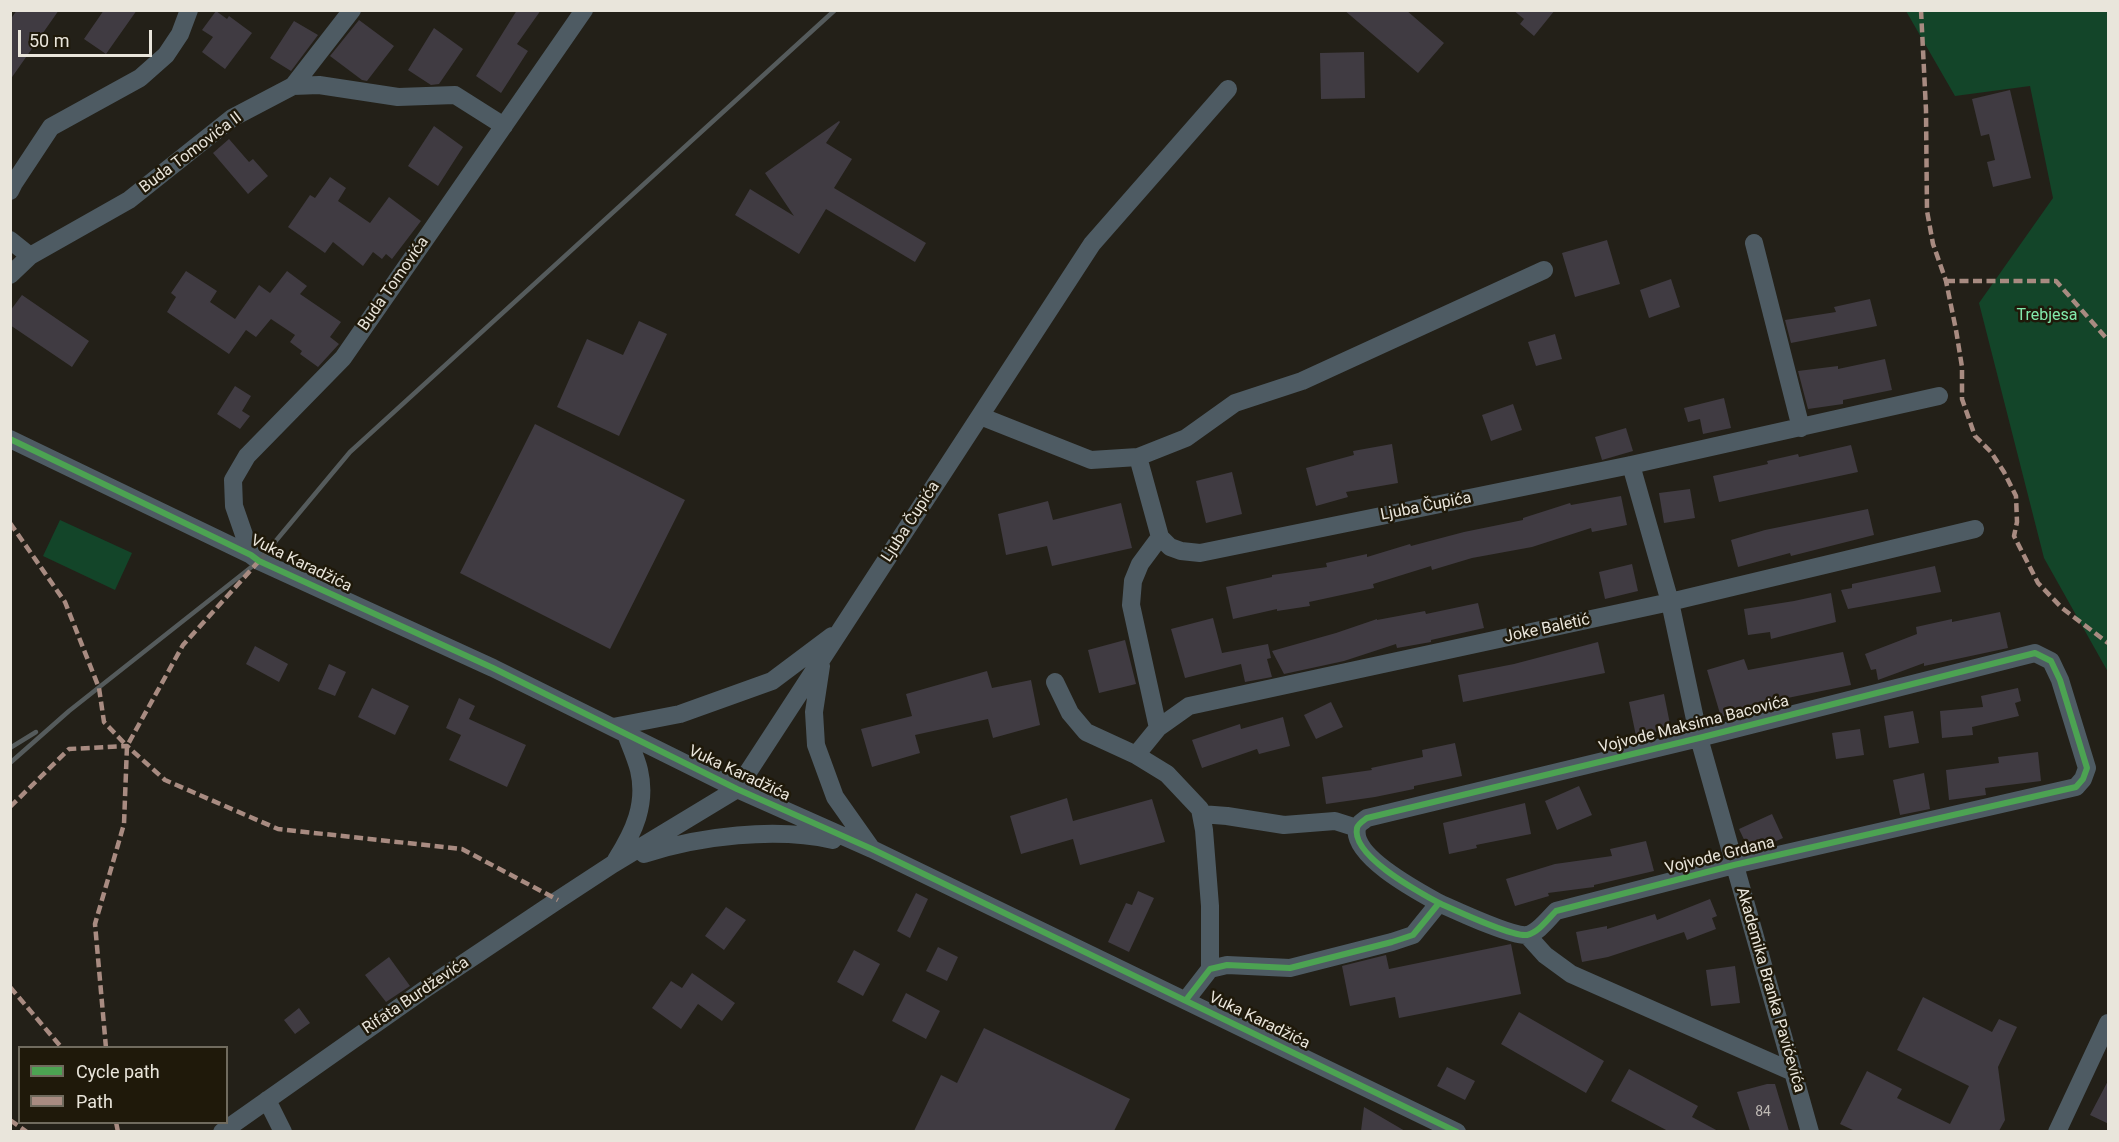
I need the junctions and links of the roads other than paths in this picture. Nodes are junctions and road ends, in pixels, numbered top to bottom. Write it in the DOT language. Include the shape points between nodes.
graph roads {
  1 [pos="189,10"];
  2 [pos="352,10"];
  3 [pos="584,10"];
  4 [pos="293,86"];
  5 [pos="1228,89"];
  6 [pos="504,126"];
  7 [pos="10,191"];
  8 [pos="10,240"];
  9 [pos="1754,243"];
  10 [pos="30,256"];
  11 [pos="1544,270"];
  12 [pos="10,275"];
  13 [pos="1939,396"];
  14 [pos="980,416"];
  15 [pos="1801,428"];
  16 [pos="10,439"];
  17 [pos="1138,457"];
  18 [pos="1631,465"];
  19 [pos="1975,529"];
  20 [pos="1160,537"];
  21 [pos="251,555"];
  22 [pos="1670,602"];
  23 [pos="843,628"];
  24 [pos="2035,652"];
  25 [pos="822,660"];
  26 [pos="1055,682"];
  27 [pos="1158,728"];
  28 [pos="619,731"];
  29 [pos="1699,738"];
  30 [pos="1136,755"];
  31 [pos="737,789"];
  32 [pos="1201,814"];
  33 [pos="1358,826"];
  34 [pos="872,849"];
  35 [pos="613,864"];
  36 [pos="1734,865"];
  37 [pos="1439,903"];
  38 [pos="1527,934"];
  39 [pos="1210,969"];
  40 [pos="1186,1000"];
  41 [pos="2109,1023"];
  42 [pos="1793,1072"];
  43 [pos="267,1100"];
  44 [pos="222,1131"];
  45 [pos="283,1131"];
  46 [pos="1457,1131"];
  47 [pos="1810,1131"];
  48 [pos="2057,1131"];
  1 -- 7 [label="street" via="166,55 140,78 51,127"];
  2 -- 4 [label="street, Buda Tomovića II"];
  3 -- 6 [label="street, Buda Tomovića"];
  4 -- 6 [label="street" via="319,85 398,97 455,95"];
  4 -- 10 [label="street, Buda Tomovića II" via="232,118 129,200"];
  5 -- 14 [label="street, Ljuba Čupića" via="1092,244"];
  6 -- 21 [label="street, Buda Tomovića" via="343,358 247,456 233,480 234,506"];
  8 -- 10 [label="street"];
  9 -- 15 [label="street"];
  10 -- 12 [label="street, Buda Tomovića II"];
  11 -- 17 [label="street" via="1302,381 1235,403 1186,438"];
  13 -- 15 [label="street, Ljuba Čupića"];
  14 -- 17 [label="street" via="1091,460"];
  14 -- 23 [label="street, Ljuba Čupića"];
  15 -- 18 [label="street, Ljuba Čupića"];
  16 -- 21 [label="street, Vuka Karadžića"];
  17 -- 20 [label="street"];
  18 -- 20 [label="street, Ljuba Čupića" via="1200,553 1170,547"];
  18 -- 22 [label="street, Akademika Branka Pavićevića"];
  19 -- 22 [label="street, Joke Baletić"];
  20 -- 27 [label="street" via="1140,564 1133,581 1131,604"];
  21 -- 28 [label="street, Vuka Karadžića"];
  22 -- 27 [label="street, Joke Baletić" via="1189,706"];
  22 -- 29 [label="street, Akademika Branka Pavićevića"];
  23 -- 25 [label="street, Ljuba Čupića"];
  23 -- 28 [label="street" via="772,681"];
  24 -- 29 [label="street, Vojvode Maksima Bacovića"];
  24 -- 36 [label="street, Vojvode Grdana" via="2051,661 2060,680 2087,768 2076,787"];
  25 -- 31 [label="street, Ljuba Čupića"];
  25 -- 34 [label="street" via="814,712 816,745 835,797"];
  26 -- 30 [label="street" via="1070,713 1086,732"];
  27 -- 30 [label="street, Joke Baletić"];
  28 -- 31 [label="street, Vuka Karadžića"];
  28 -- 35 [label="street" via="639,771 640,806 633,833"];
  29 -- 33 [label="street, Vojvode Maksima Bacovića" via="1366,818"];
  29 -- 36 [label="street, Akademika Branka Pavićevića"];
  30 -- 32 [label="street" via="1167,774"];
  31 -- 34 [label="street, Vuka Karadžića"];
  31 -- 35 [label="street"];
  32 -- 33 [label="street" via="1284,825 1335,821"];
  32 -- 39 [label="street" via="1210,906"];
  33 -- 37 [label="street" via="1363,848 1379,865"];
  34 -- 35 [label="street" via="814,836 764,833 665,847"];
  34 -- 40 [label="street, Vuka Karadžića"];
  35 -- 43 [label="street, Rifata Burdževića"];
  36 -- 38 [label="street, Vojvode Grdana" via="1556,911"];
  36 -- 42 [label="street, Akademika Branka Pavićevića"];
  37 -- 38 [label="street" via="1511,932"];
  37 -- 39 [label="street" via="1413,935 1392,942 1290,968 1227,965"];
  38 -- 42 [label="street" via="1545,955 1571,974"];
  39 -- 40 [label="street"];
  40 -- 46 [label="street, Vuka Karadžića"];
  41 -- 48 [label="street"];
  42 -- 47 [label="street, Akademika Branka Pavićevića"];
  43 -- 44 [label="street, Rifata Burdževića"];
  43 -- 45 [label="street"];
}
